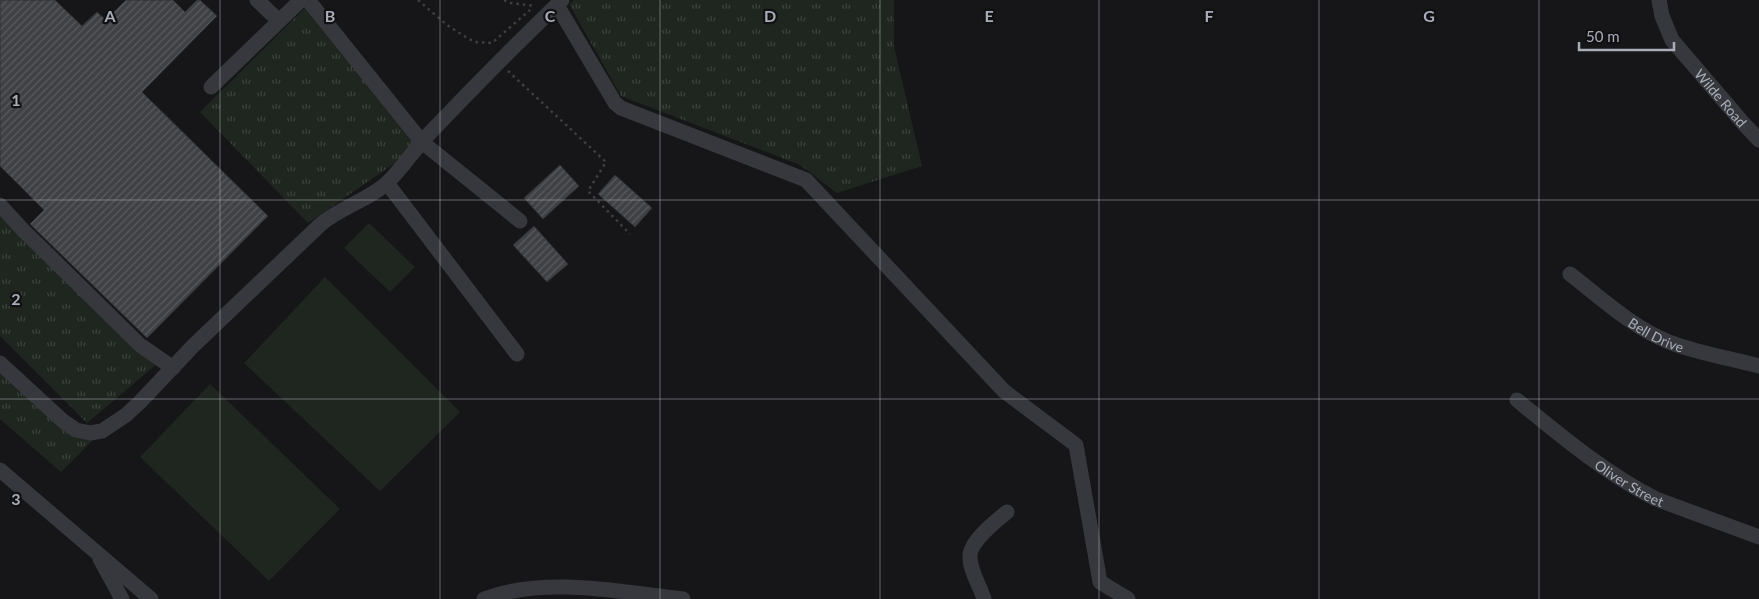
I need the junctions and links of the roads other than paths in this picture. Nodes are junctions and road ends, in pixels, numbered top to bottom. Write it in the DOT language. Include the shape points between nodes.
graph roads {
  1 [pos="257,0"];
  2 [pos="301,0"];
  3 [pos="308,0"];
  4 [pos="1659,0"];
  5 [pos="556,6"];
  6 [pos="279,21"];
  7 [pos="211,87"];
  8 [pos="1759,140"];
  9 [pos="422,142"];
  10 [pos="387,183"];
  11 [pos="0,206"];
  12 [pos="520,221"];
  13 [pos="1570,274"];
  14 [pos="517,354"];
  15 [pos="0,363"];
  16 [pos="1759,366"];
  17 [pos="173,368"];
  18 [pos="1517,400"];
  19 [pos="0,470"];
  20 [pos="1007,512"];
  21 [pos="1759,537"];
  22 [pos="96,552"];
  23 [pos="584,588"];
  24 [pos="658,598"];
  25 [pos="122,599"];
  26 [pos="151,599"];
  27 [pos="484,599"];
  28 [pos="598,599"];
  29 [pos="683,599"];
  30 [pos="984,599"];
  31 [pos="1128,599"];
  1 -- 6 [label="street"];
  2 -- 6 [label="street"];
  3 -- 9 [label="street"];
  4 -- 8 [label="street, Wilde Road" via="1672,40"];
  5 -- 9 [label="street"];
  5 -- 31 [label="street" via="615,103 806,180 1004,391 1076,445 1100,582"];
  6 -- 7 [label="street"];
  9 -- 10 [label="street"];
  9 -- 12 [label="street"];
  10 -- 14 [label="street"];
  10 -- 17 [label="street" via="331,215"];
  11 -- 17 [label="street" via="140,345"];
  13 -- 16 [label="street, Bell Drive" via="1656,336 1684,347"];
  15 -- 17 [label="street" via="63,421 76,430 90,433 102,431 126,415"];
  18 -- 21 [label="street, Oliver Street" via="1600,466 1641,491"];
  19 -- 22 [label="street"];
  20 -- 30 [label="street" via="975,543 970,555"];
  22 -- 25 [label="street"];
  22 -- 26 [label="street"];
  23 -- 24 [label="street"];
  23 -- 27 [label="street" via="523,588"];
  23 -- 28 [label="street"];
  24 -- 29 [label="street"];
}
